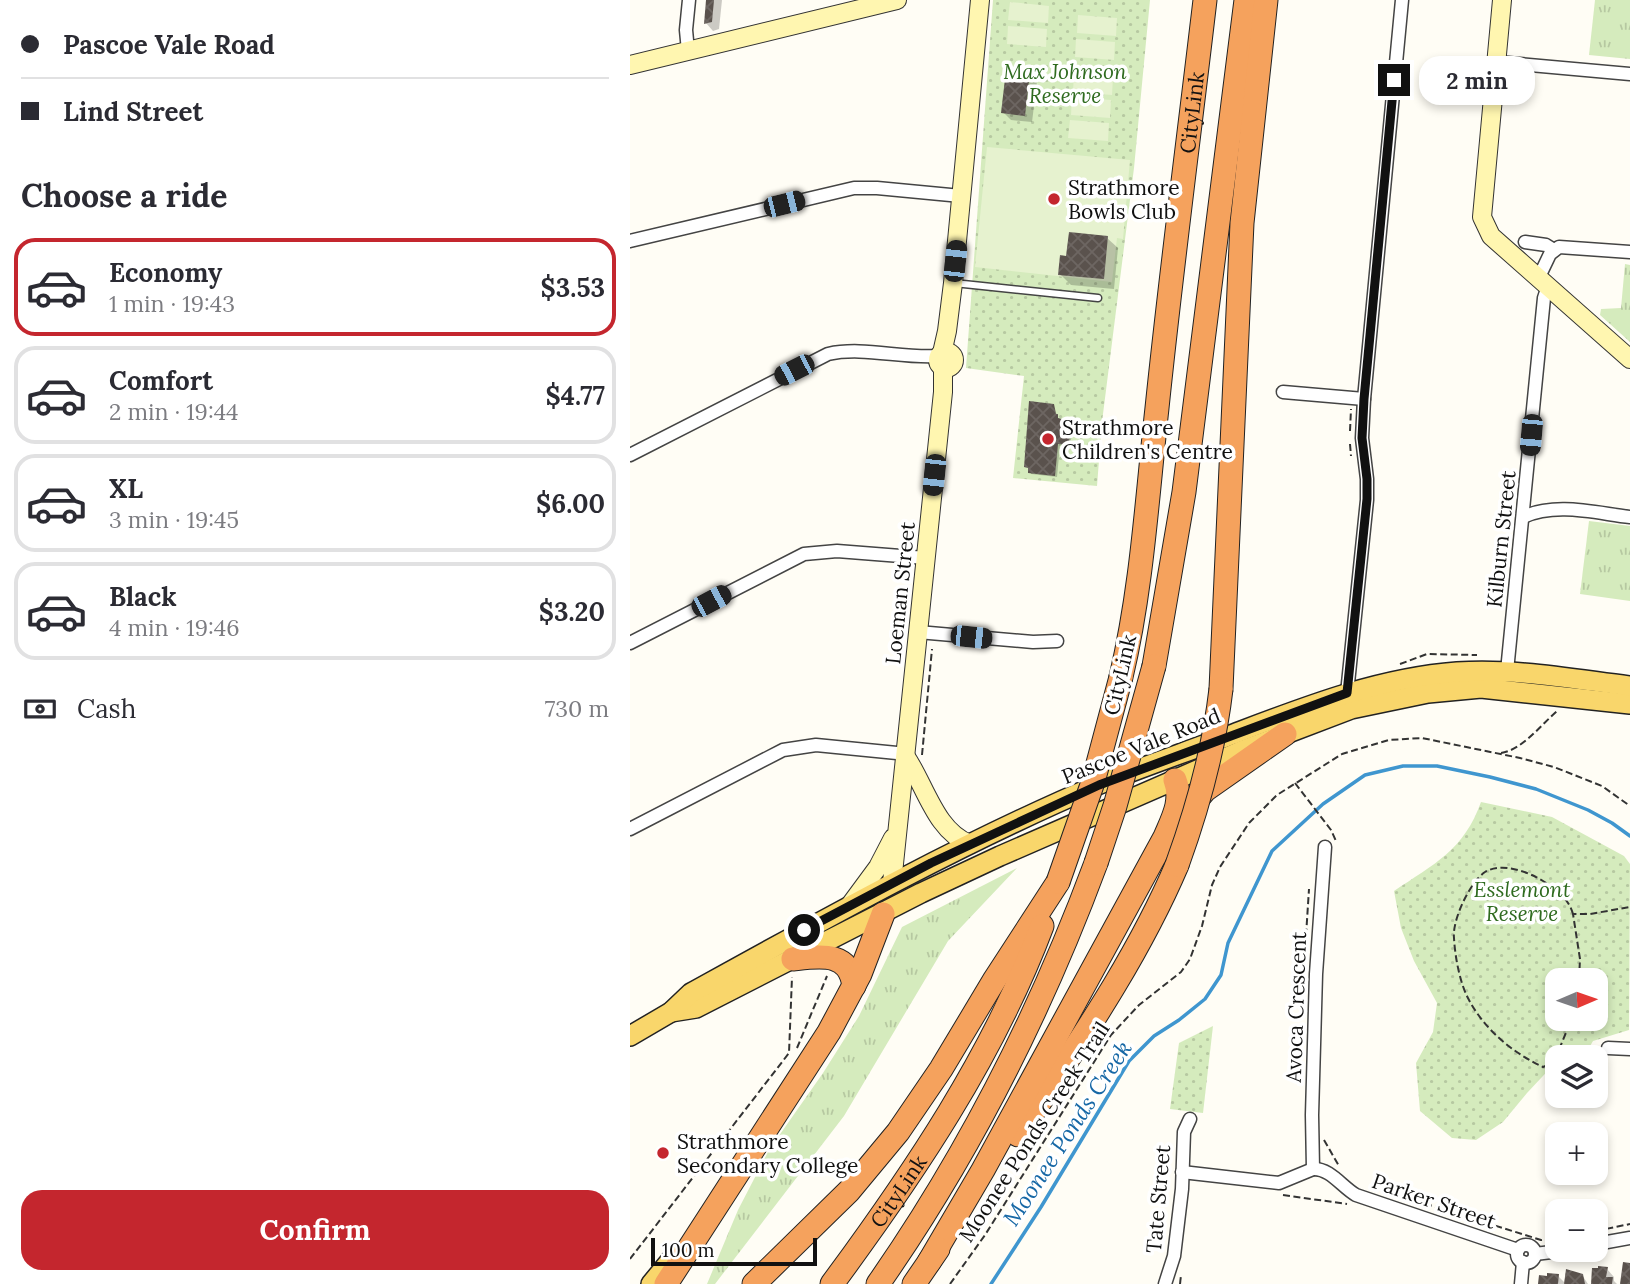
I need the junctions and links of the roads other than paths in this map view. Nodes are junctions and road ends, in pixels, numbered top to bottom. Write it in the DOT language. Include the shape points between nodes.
graph roads {
  1 [pos="689,0"];
  2 [pos="980,0"];
  3 [pos="1205,0"];
  4 [pos="1246,0"];
  5 [pos="1266,0"];
  6 [pos="1402,0"];
  7 [pos="1502,0"];
  8 [pos="888,1"];
  9 [pos="688,51"];
  10 [pos="1497,62"];
  11 [pos="630,65"];
  12 [pos="1630,74"];
  13 [pos="961,196"];
  14 [pos="630,241"];
  15 [pos="1525,243"];
  16 [pos="1554,250"];
  17 [pos="1630,252"];
  18 [pos="1543,281"];
  19 [pos="953,283"];
  20 [pos="1098,298"];
  21 [pos="1630,359"];
  22 [pos="944,360"];
  23 [pos="1283,392"];
  24 [pos="1364,399"];
  25 [pos="630,455"];
  26 [pos="1523,517"];
  27 [pos="1630,517"];
  28 [pos="926,558"];
  29 [pos="926,632"];
  30 [pos="1057,641"];
  31 [pos="630,643"];
  32 [pos="1507,671"];
  33 [pos="1630,686"];
  34 [pos="1347,693"];
  35 [pos="1630,704"];
  36 [pos="1285,734"];
  37 [pos="912,757"];
  38 [pos="1155,763"];
  39 [pos="1175,780"];
  40 [pos="630,829"];
  41 [pos="897,832"];
  42 [pos="1165,837"];
  43 [pos="970,844"];
  44 [pos="1330,849"];
  45 [pos="892,883"];
  46 [pos="1058,883"];
  47 [pos="850,905"];
  48 [pos="883,914"];
  49 [pos="793,968"];
  50 [pos="854,986"];
  51 [pos="671,1012"];
  52 [pos="630,1037"];
  53 [pos="1608,1048"];
  54 [pos="1630,1049"];
  55 [pos="1190,1119"];
  56 [pos="1313,1169"];
  57 [pos="740,1170"];
  58 [pos="1182,1172"];
  59 [pos="1630,1237"];
  60 [pos="1608,1242"];
  61 [pos="1545,1253"];
  62 [pos="1520,1256"];
  63 [pos="929,1262"];
  64 [pos="650,1284"];
  65 [pos="666,1284"];
  66 [pos="754,1284"];
  67 [pos="832,1284"];
  68 [pos="878,1284"];
  69 [pos="914,1284"];
  70 [pos="1165,1284"];
  71 [pos="1521,1284"];
  1 -- 9 [label="street"];
  2 -- 13 [label="street, Loeman Street"];
  3 -- 46 [label="highway, CityLink, bridge" via="1143,555 1128,647 1093,782"];
  4 -- 68 [label="highway, CityLink, bridge" via="1168,593 1154,666 1115,806 1043,997 982,1118"];
  5 -- 63 [label="highway, bridge" via="1242,223 1221,689 1210,761 1177,865 1146,930 989,1178"];
  6 -- 24 [label="street"];
  7 -- 10 [label="street"];
  8 -- 9 [label="street"];
  9 -- 11 [label="street"];
  10 -- 12 [label="street"];
  10 -- 18 [label="street" via="1482,217 1492,236"];
  13 -- 14 [label="street" via="854,188"];
  13 -- 19 [label="street, Loeman Street"];
  15 -- 16 [label="street"];
  16 -- 17 [label="street"];
  16 -- 18 [label="street, Kilburn Street"];
  18 -- 21 [label="street"];
  18 -- 26 [label="street, Kilburn Street"];
  19 -- 20 [label="lane"];
  19 -- 22 [label="street, Loeman Street"];
  22 -- 25 [label="street" via="849,351 828,354"];
  22 -- 28 [label="street, Loeman Street"];
  23 -- 24 [label="street"];
  24 -- 34 [label="street" via="1367,499"];
  26 -- 27 [label="street" via="1553,508"];
  26 -- 32 [label="street, Kilburn Street"];
  28 -- 29 [label="street, Loeman Street"];
  28 -- 31 [label="street" via="837,551 804,554"];
  29 -- 30 [label="street"];
  29 -- 37 [label="street, Loeman Street"];
  32 -- 33 [label="main road, Pascoe Vale Road"];
  32 -- 34 [label="main road, Pascoe Vale Road" via="1427,676"];
  34 -- 38 [label="main road, Pascoe Vale Road"];
  35 -- 36 [label="main road, Pascoe Vale Road" via="1525,691 1456,689 1351,709"];
  36 -- 39 [label="main road, Pascoe Vale Road"];
  36 -- 42 [label="highway" via="1205,790"];
  37 -- 40 [label="street" via="816,745 783,750"];
  37 -- 41 [label="street, Loeman Street"];
  37 -- 43 [label="street" via="925,792 951,832"];
  38 -- 39 [label="main road"];
  38 -- 43 [label="main road, Pascoe Vale Road"];
  39 -- 42 [label="highway" via="1178,804"];
  39 -- 48 [label="main road, Pascoe Vale Road" via="1000,856"];
  41 -- 45 [label="street, Loeman Street"];
  41 -- 47 [label="street"];
  42 -- 63 [label="highway"];
  43 -- 45 [label="main road, Pascoe Vale Road"];
  44 -- 56 [label="street, Avoca Crescent" via="1316,974"];
  45 -- 47 [label="main road, Pascoe Vale Road"];
  45 -- 48 [label="main road"];
  46 -- 66 [label="highway" via="898,1132 849,1191"];
  46 -- 67 [label="highway, CityLink" via="986,1047 915,1165"];
  47 -- 51 [label="main road, Pascoe Vale Road" via="691,993"];
  48 -- 49 [label="main road, Pascoe Vale Road"];
  48 -- 50 [label="highway"];
  49 -- 50 [label="highway" via="835,959 849,969"];
  49 -- 51 [label="main road, Pascoe Vale Road" via="696,1009"];
  50 -- 57 [label="highway" via="821,1046"];
  51 -- 52 [label="main road, Pascoe Vale Road"];
  53 -- 54 [label="street"];
  55 -- 58 [label="street, Tate Street" via="1184,1132"];
  56 -- 58 [label="street" via="1279,1182"];
  56 -- 62 [label="street, Parker Street" via="1328,1172 1356,1195"];
  57 -- 64 [label="main road"];
  57 -- 65 [label="highway"];
  58 -- 70 [label="street, Tate Street" via="1174,1256"];
  59 -- 60 [label="street"];
  61 -- 62 [label="street" via="1535,1254 1531,1261"];
  62 -- 71 [label="street"];
  63 -- 69 [label="highway"];
}
